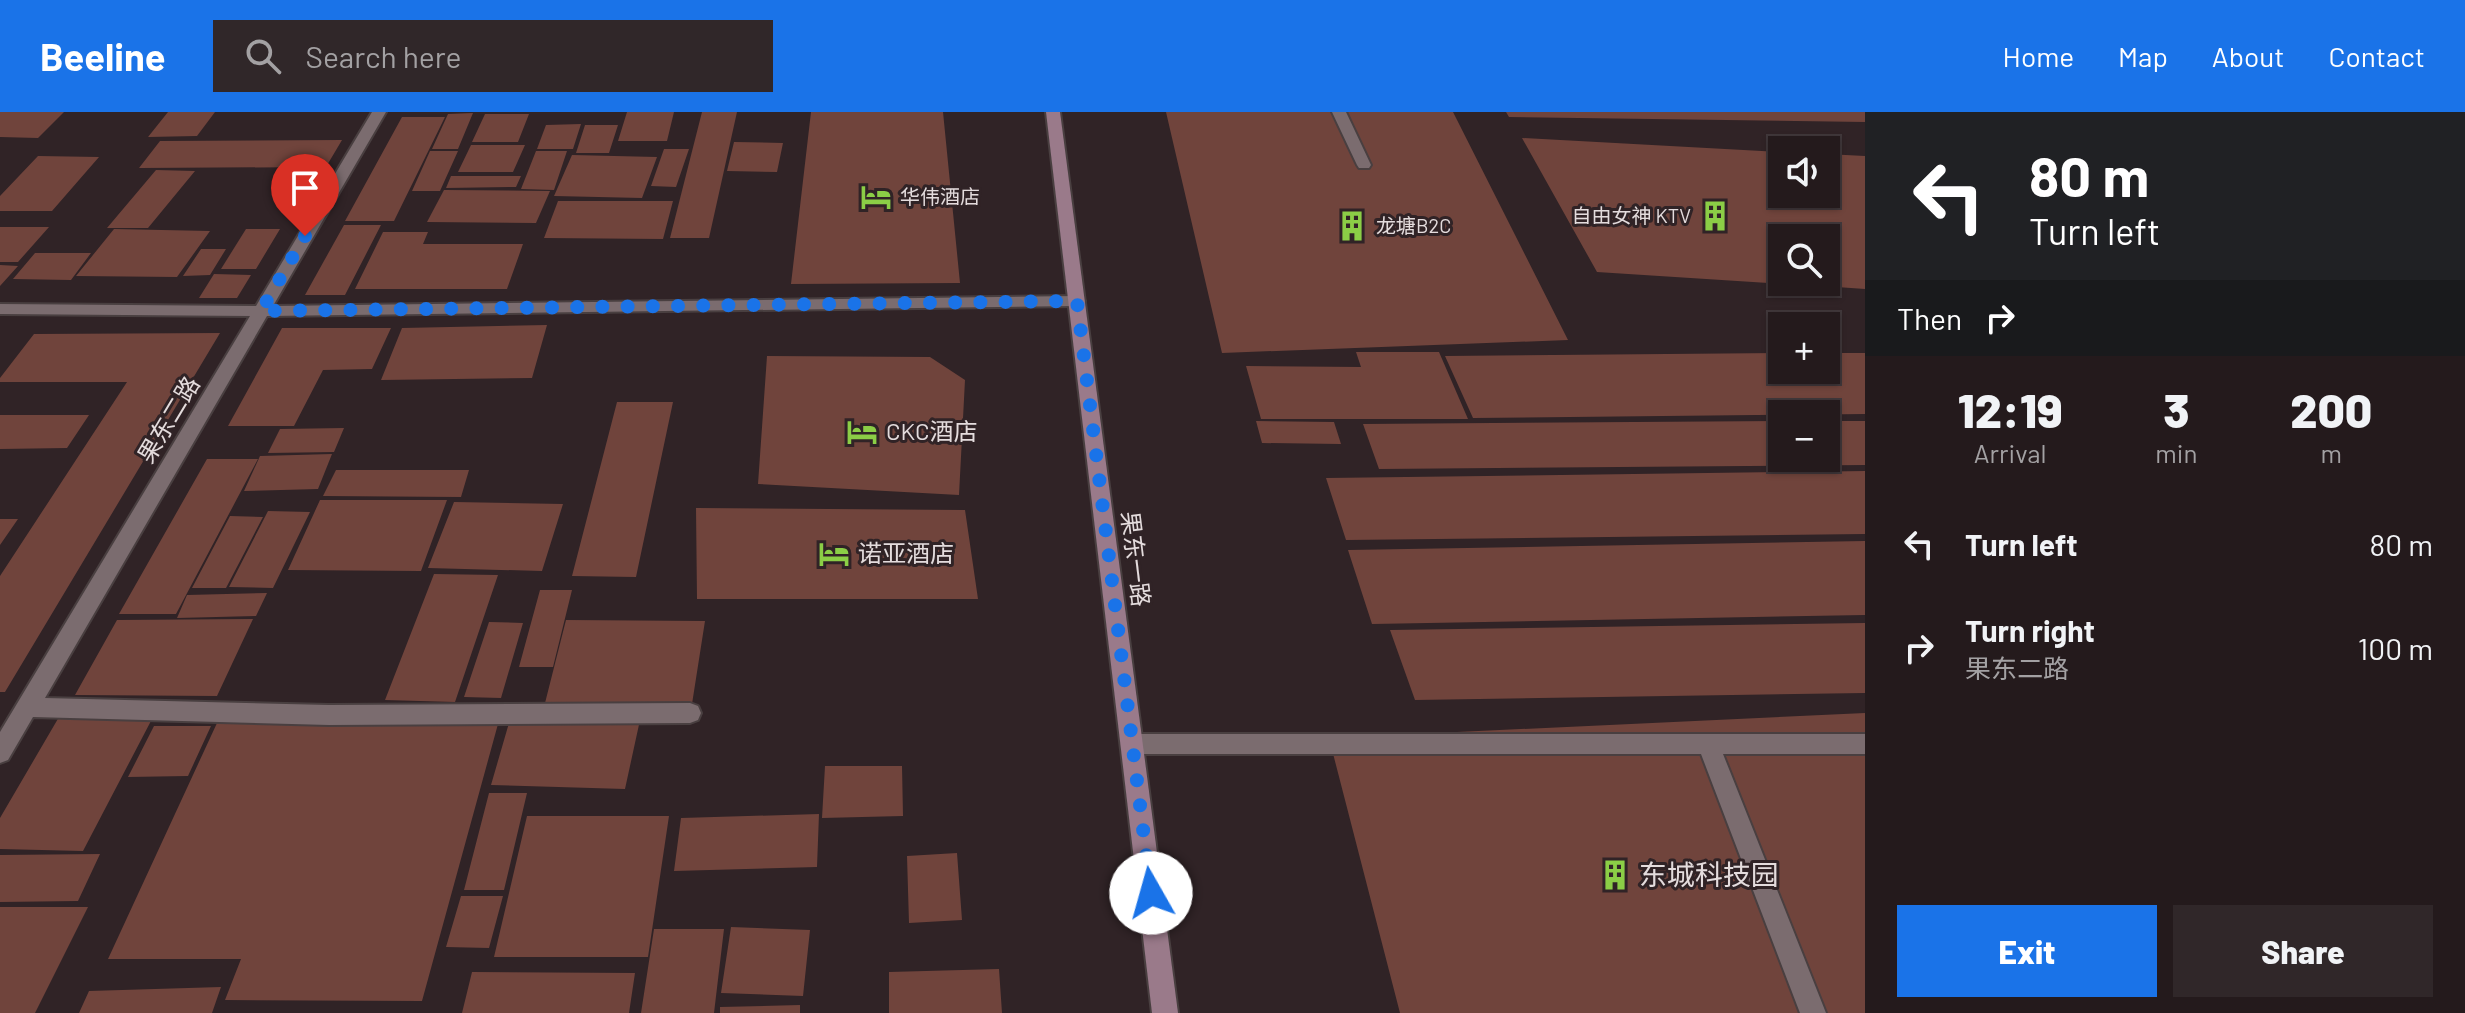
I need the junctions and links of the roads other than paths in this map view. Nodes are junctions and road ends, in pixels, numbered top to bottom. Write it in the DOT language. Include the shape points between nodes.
graph roads {
  1 [pos="379,112"];
  2 [pos="1053,112"];
  3 [pos="1339,112"];
  4 [pos="1364,165"];
  5 [pos="1077,301"];
  6 [pos="0,309"];
  7 [pos="261,311"];
  8 [pos="27,707"];
  9 [pos="690,713"];
  10 [pos="1132,744"];
  11 [pos="1708,744"];
  12 [pos="1865,744"];
  13 [pos="0,753"];
  14 [pos="1165,1013"];
  15 [pos="1813,1013"];
  1 -- 7 [label="street, 果东二路"];
  2 -- 5 [label="main road, 果东一路"];
  3 -- 4 [label="street"];
  5 -- 7 [label="street"];
  5 -- 10 [label="main road, 果东一路"];
  6 -- 7 [label="street"];
  7 -- 8 [label="street, 果东二路"];
  8 -- 9 [label="street" via="329,715"];
  8 -- 13 [label="street, 果东二路"];
  10 -- 11 [label="street"];
  10 -- 14 [label="main road, 果东一路"];
  11 -- 12 [label="street"];
  11 -- 15 [label="street"];
}
